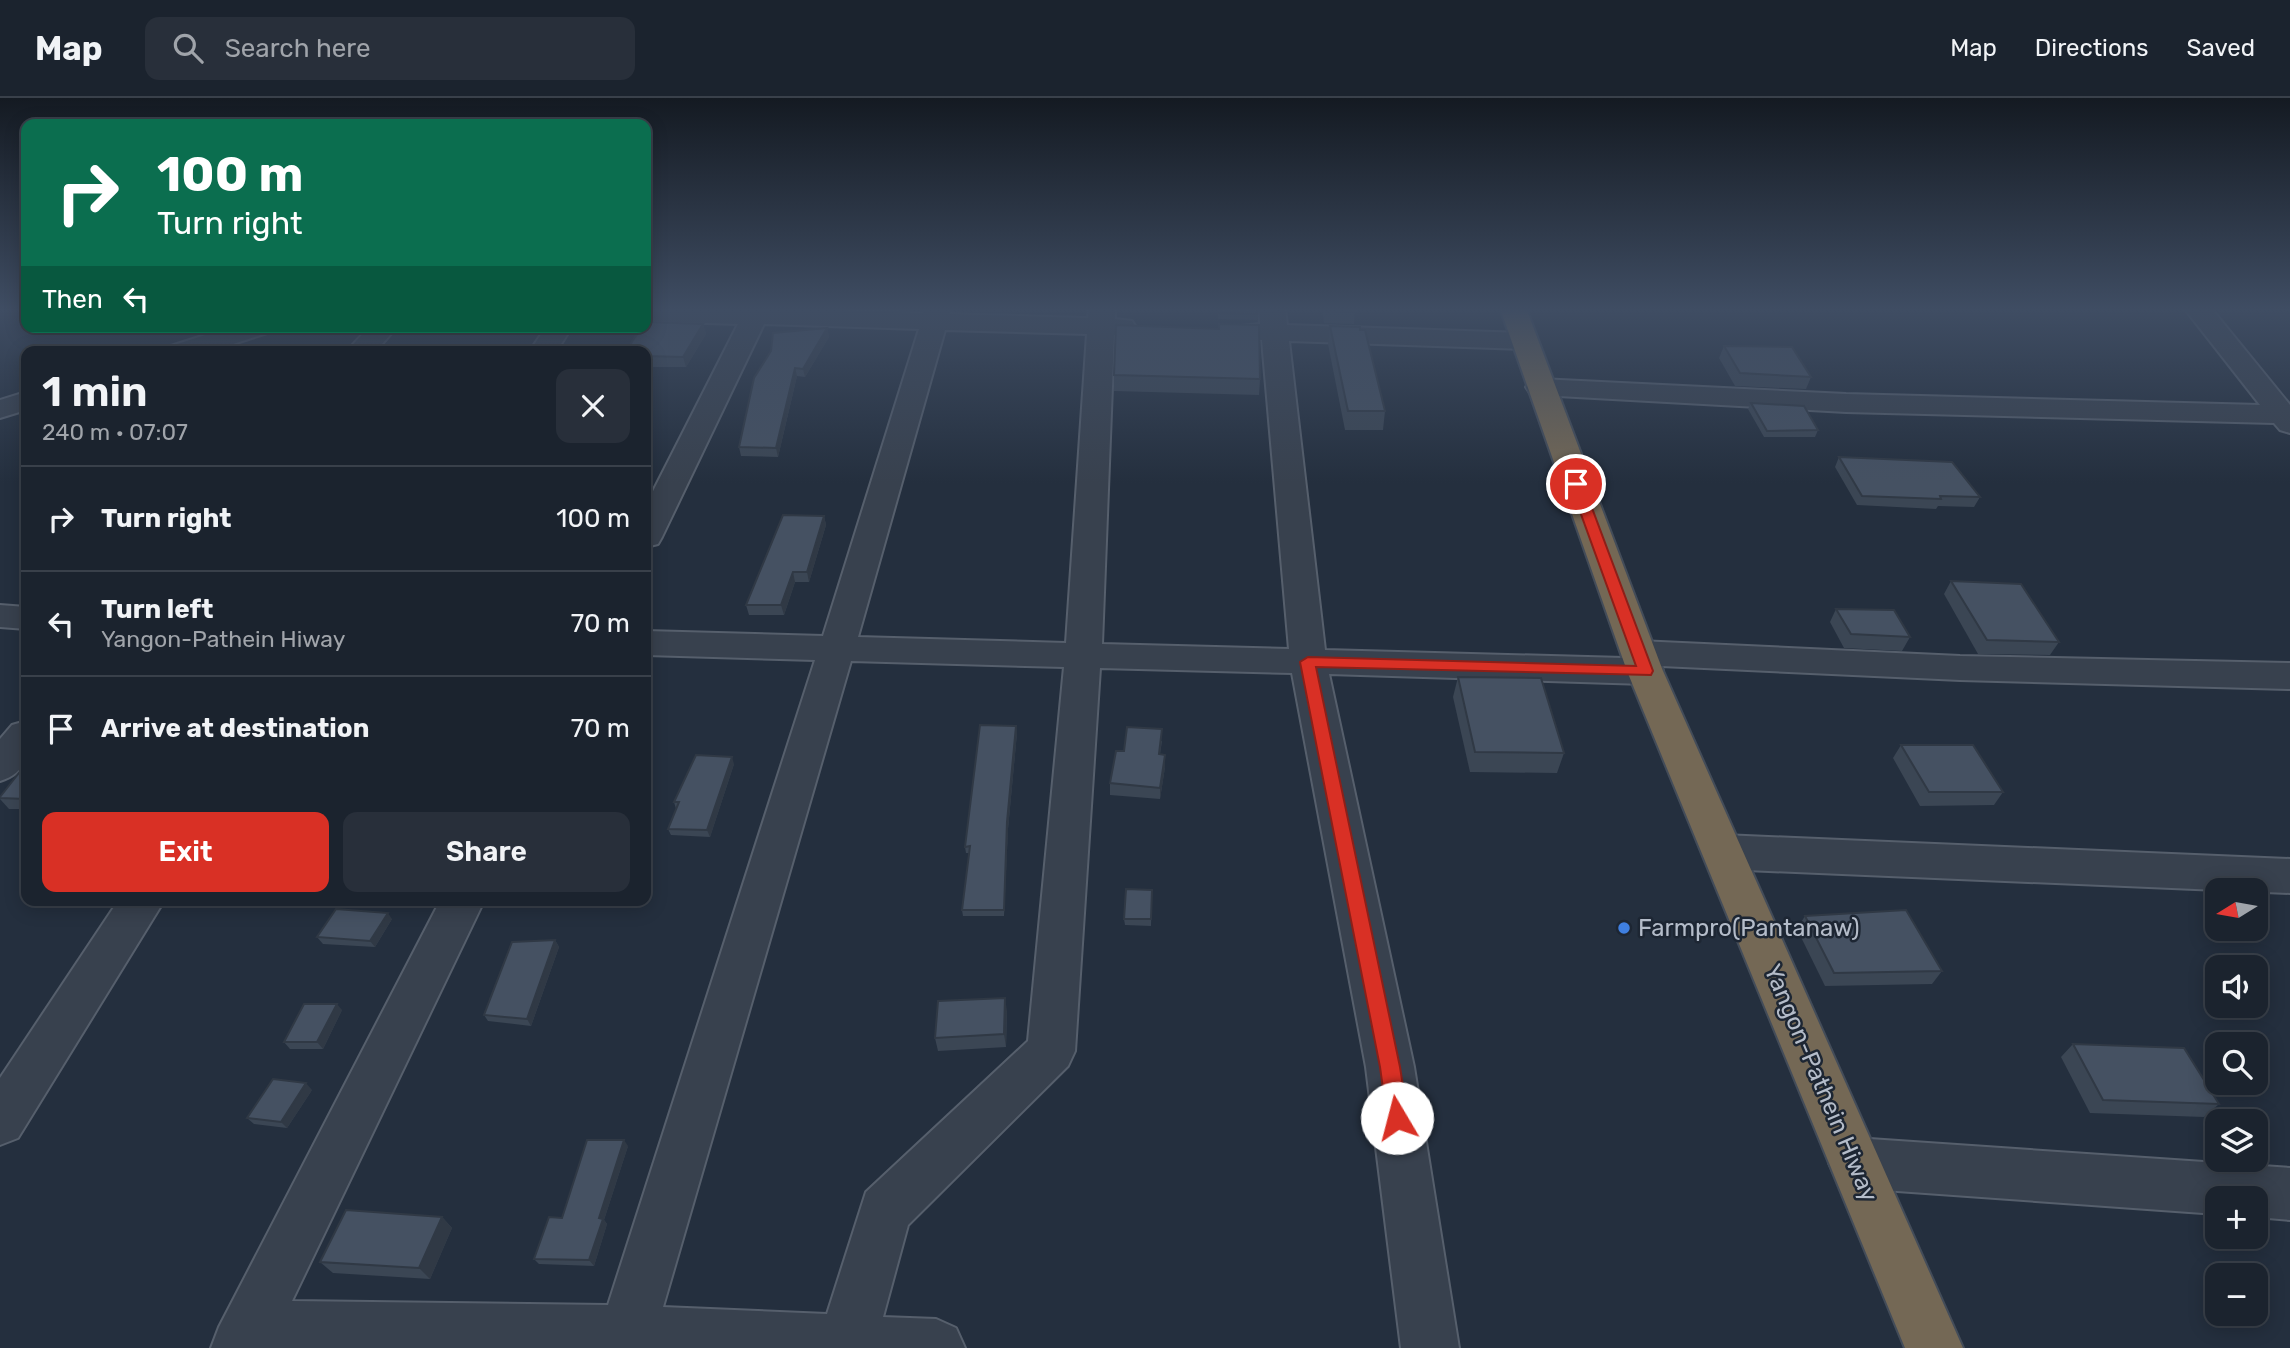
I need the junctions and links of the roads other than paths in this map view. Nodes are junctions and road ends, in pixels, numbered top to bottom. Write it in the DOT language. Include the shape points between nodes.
graph roads {
  1 [pos="730,366"];
  2 [pos="920,366"];
  3 [pos="1098,366"];
  4 [pos="1277,366"];
  5 [pos="1533,366"];
  6 [pos="2244,366"];
  7 [pos="1540,387"];
  8 [pos="21,403"];
  9 [pos="0,409"];
  10 [pos="2286,419"];
  11 [pos="651,527"];
  12 [pos="0,616"];
  13 [pos="21,618"];
  14 [pos="651,643"];
  15 [pos="837,648"];
  16 [pos="1083,655"];
  17 [pos="1308,662"];
  18 [pos="1642,662"];
  19 [pos="2290,676"];
  20 [pos="21,742"];
  21 [pos="0,766"];
  22 [pos="1723,852"];
  23 [pos="2290,876"];
  24 [pos="139,906"];
  25 [pos="460,906"];
  26 [pos="0,1121"];
  27 [pos="1855,1163"];
  28 [pos="2290,1194"];
  29 [pos="627,1334"];
  30 [pos="243,1338"];
  31 [pos="847,1343"];
  32 [pos="936,1348"];
  33 [pos="1430,1348"];
  34 [pos="1934,1348"];
  1 -- 11 [label="street"];
  2 -- 15 [label="street"];
  3 -- 16 [label="street"];
  4 -- 17 [label="street"];
  5 -- 7 [label="highway, Yangon-Pathein Hiway"];
  6 -- 10 [label="street"];
  7 -- 10 [label="street"];
  7 -- 18 [label="highway, Yangon-Pathein Hiway"];
  8 -- 9 [label="street"];
  12 -- 13 [label="street"];
  14 -- 15 [label="street"];
  15 -- 16 [label="street"];
  15 -- 29 [label="street"];
  16 -- 17 [label="street"];
  16 -- 31 [label="street" via="1051,1051 885,1210"];
  17 -- 18 [label="street"];
  17 -- 33 [label="street" via="1390,1067"];
  18 -- 19 [label="street"];
  18 -- 22 [label="highway, Yangon-Pathein Hiway"];
  20 -- 21 [label="street"];
  22 -- 23 [label="street"];
  22 -- 27 [label="highway, Yangon-Pathein Hiway"];
  24 -- 26 [label="street"];
  25 -- 30 [label="street"];
  27 -- 28 [label="street"];
  27 -- 34 [label="highway, Yangon-Pathein Hiway"];
  29 -- 30 [label="street"];
  29 -- 31 [label="street"];
  31 -- 32 [label="street"];
}
